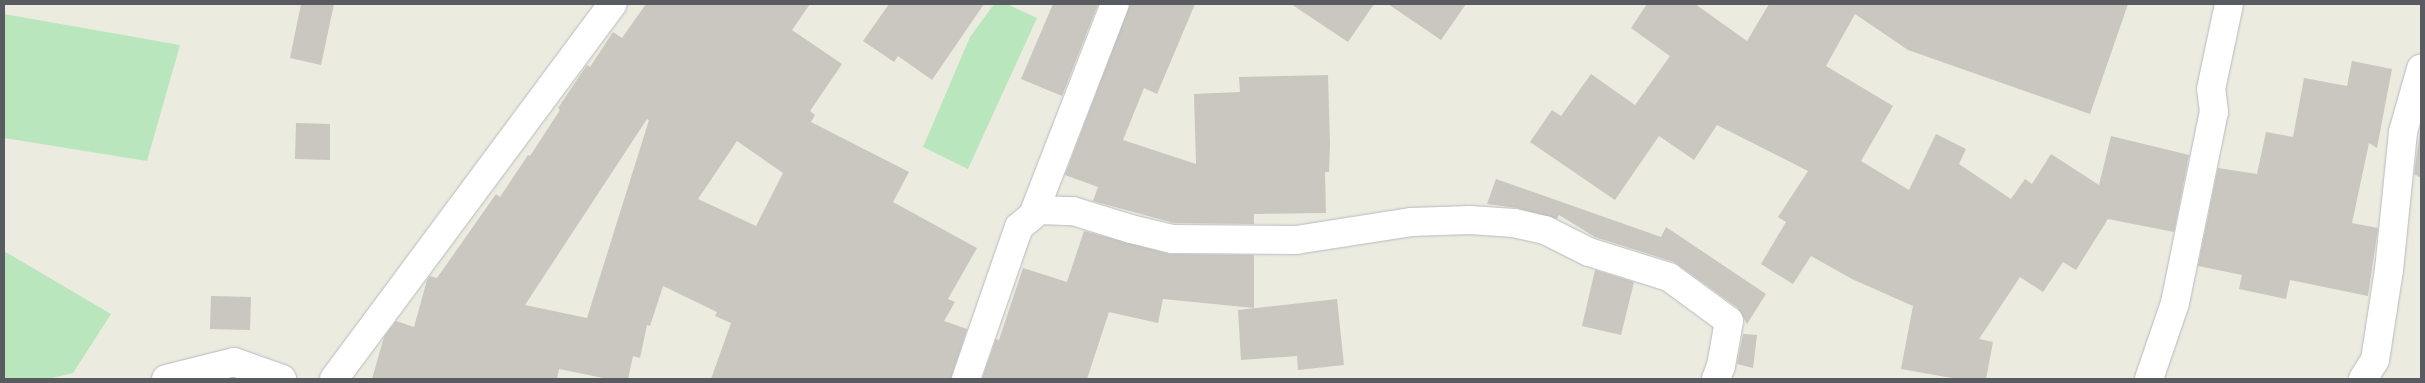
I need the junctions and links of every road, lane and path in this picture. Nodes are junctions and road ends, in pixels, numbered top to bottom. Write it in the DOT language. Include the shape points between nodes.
graph roads {
  1 [pos="612,4"];
  2 [pos="1115,4"];
  3 [pos="2229,4"];
  4 [pos="2421,69"];
  5 [pos="1033,215"];
  6 [pos="166,379"];
  7 [pos="282,379"];
  8 [pos="334,379"];
  9 [pos="966,379"];
  10 [pos="1716,379"];
  11 [pos="2149,379"];
  12 [pos="2363,379"];
  1 -- 8 [label="street"];
  2 -- 5 [label="street"];
  3 -- 11 [label="street" via="2211,89 2214,112 2175,303"];
  4 -- 12 [label="street" via="2403,132 2389,270 2375,360"];
  5 -- 9 [label="street" via="1019,227"];
  5 -- 10 [label="street" via="1039,210 1073,211 1172,239 1296,240 1411,222 1470,220 1514,223 1545,230 1589,252 1669,277 1729,321"];
  6 -- 7 [label="street" via="234,362"];
}
